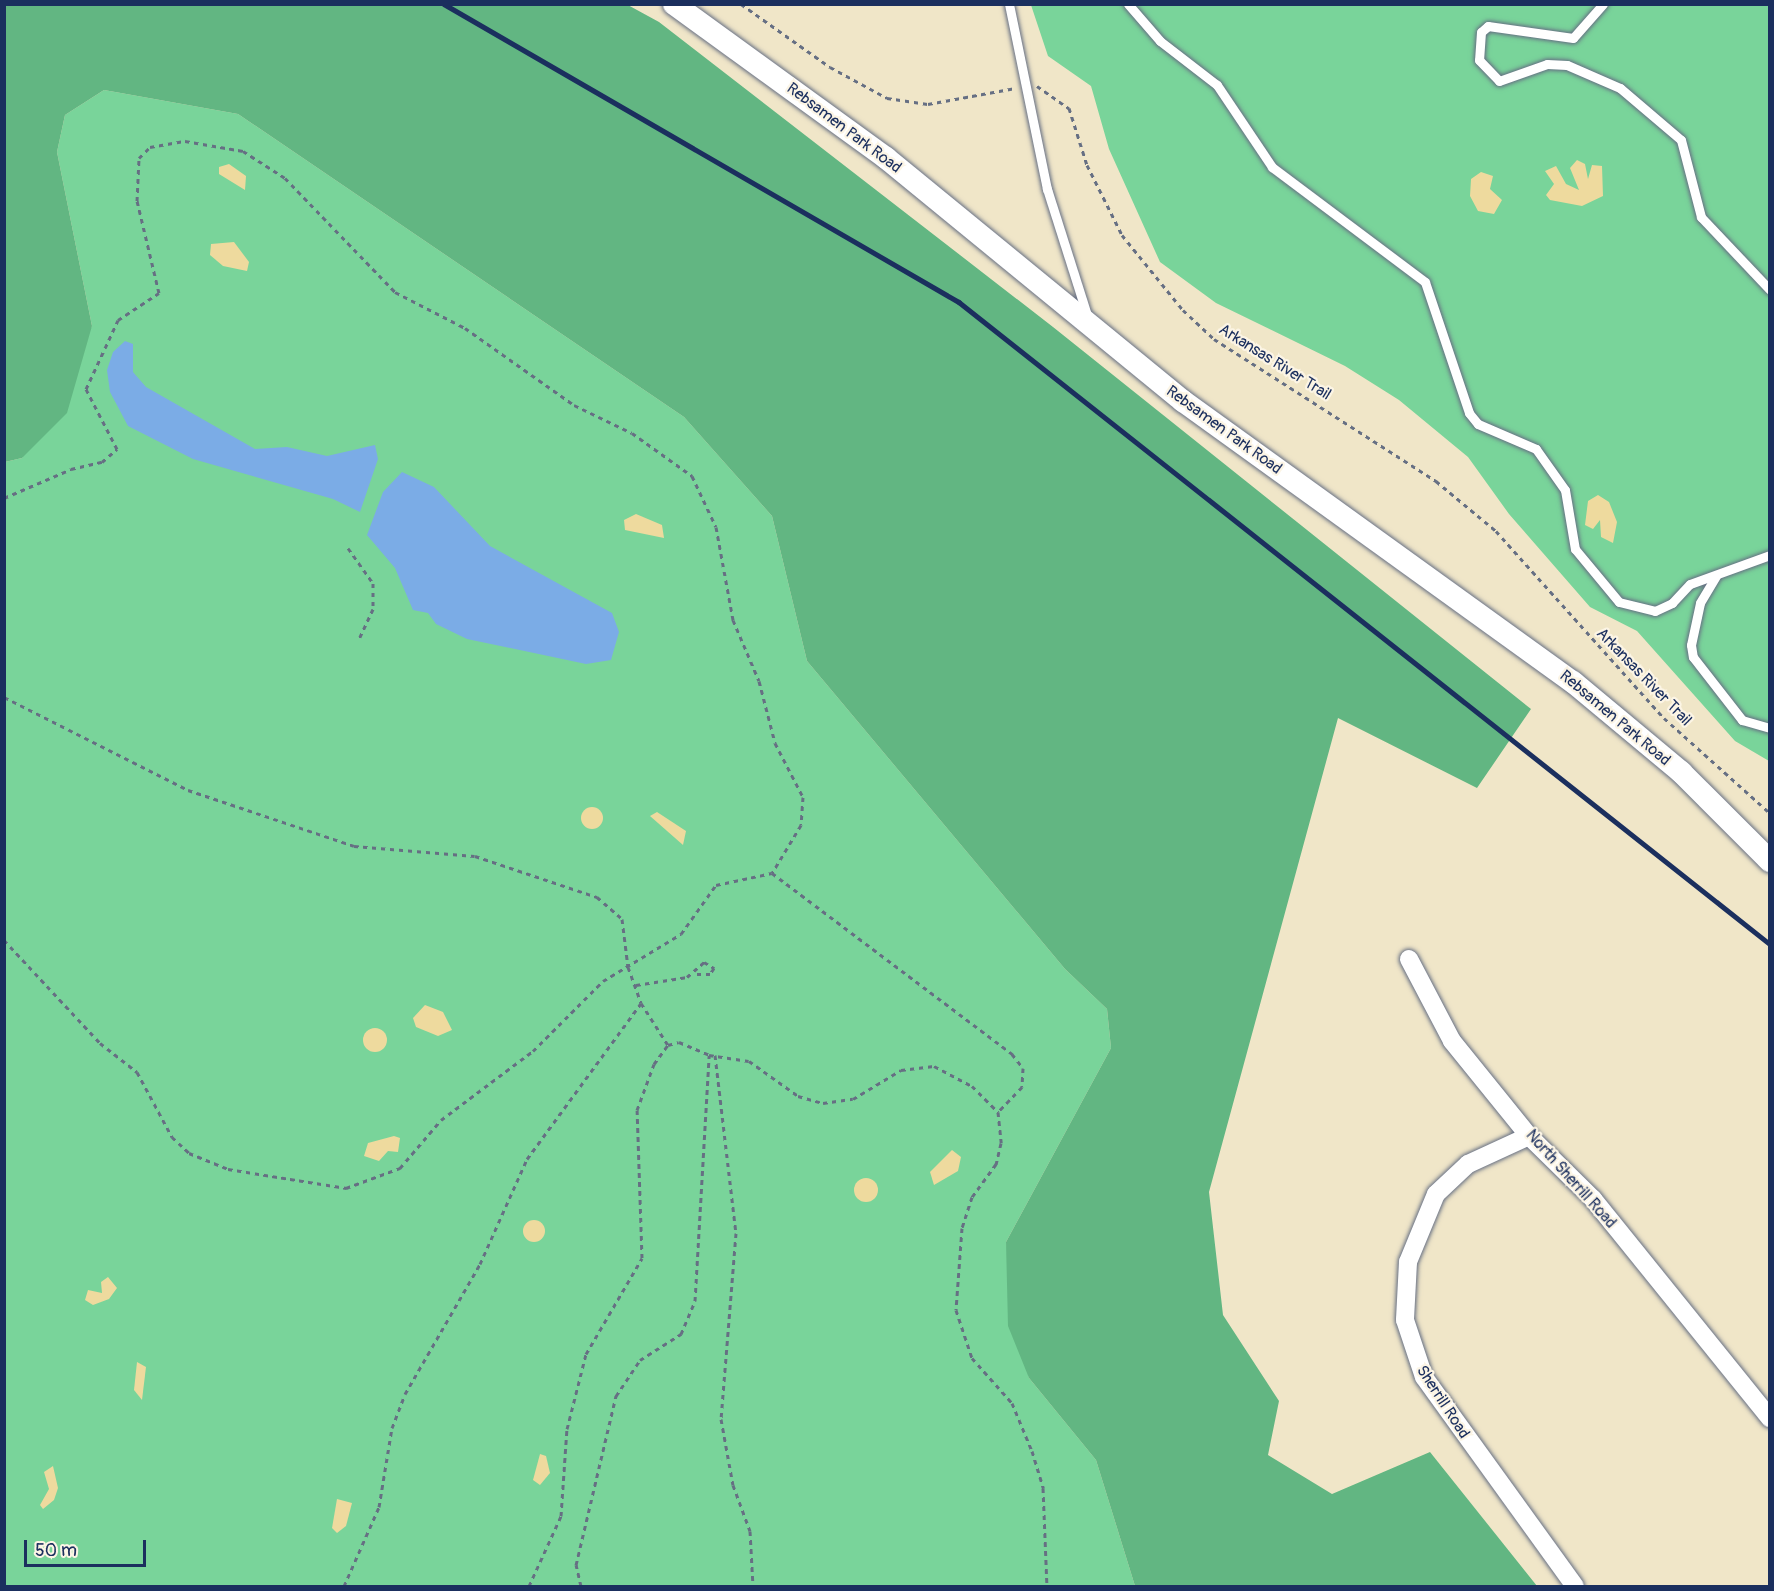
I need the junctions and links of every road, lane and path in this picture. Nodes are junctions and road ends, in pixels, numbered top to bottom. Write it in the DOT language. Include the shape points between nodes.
graph roads {
  1 [pos="674,4"];
  2 [pos="741,4"];
  3 [pos="1009,4"];
  4 [pos="1128,4"];
  5 [pos="1603,4"];
  6 [pos="1024,86"];
  7 [pos="1770,291"];
  8 [pos="1090,326"];
  9 [pos="4,498"];
  10 [pos="348,548"];
  11 [pos="1770,555"];
  12 [pos="1716,576"];
  13 [pos="358,641"];
  14 [pos="4,697"];
  15 [pos="1770,728"];
  16 [pos="1770,813"];
  17 [pos="1770,861"];
  18 [pos="771,873"];
  19 [pos="4,940"];
  20 [pos="1409,959"];
  21 [pos="628,967"];
  22 [pos="693,974"];
  23 [pos="636,985"];
  24 [pos="641,1003"];
  25 [pos="668,1045"];
  26 [pos="709,1055"];
  27 [pos="715,1055"];
  28 [pos="998,1112"];
  29 [pos="1529,1136"];
  30 [pos="1770,1418"];
  31 [pos="344,1587"];
  32 [pos="529,1587"];
  33 [pos="581,1587"];
  34 [pos="753,1587"];
  35 [pos="1047,1587"];
  36 [pos="1575,1587"];
  1 -- 8 [label="street, Rebsamen Park Road" via="886,158"];
  2 -- 6 [label="path, Arkansas River Trail" via="830,67 887,98 927,104"];
  3 -- 6 [label="lane"];
  4 -- 12 [label="lane" via="1160,41 1217,85 1272,167 1425,282 1469,413 1478,424 1536,449 1565,490 1575,549 1619,602 1655,611 1672,603 1690,584"];
  5 -- 7 [label="lane" via="1573,38 1488,26 1481,32 1479,60 1499,81 1547,64 1567,65 1620,88 1681,140 1701,217"];
  6 -- 8 [label="lane" via="1047,189 1078,274"];
  6 -- 16 [label="path, Arkansas River Trail" via="1043,86 1069,108 1087,165 1122,235 1183,310 1214,339 1436,481 1496,531 1657,711"];
  8 -- 17 [label="street, Rebsamen Park Road" via="1183,401 1573,682 1681,772"];
  9 -- 18 [label="path" via="71,469 102,462 117,449 86,389 118,320 159,293 136,194 134,175 142,154 185,141 243,151 285,178 395,292 465,328 574,405 632,433 692,476 716,526 733,620 759,681 775,743 803,796 801,825"];
  10 -- 13 [label="path" via="373,583 373,609"];
  11 -- 12 [label="lane" via="1739,562"];
  12 -- 15 [label="lane" via="1700,603 1691,645 1694,657 1742,720"];
  14 -- 21 [label="path" via="188,790 354,846 475,856 597,897 622,919"];
  18 -- 21 [label="path" via="716,885 681,934"];
  18 -- 28 [label="path" via="1012,1054 1023,1068 1022,1087"];
  19 -- 21 [label="path" via="100,1043 137,1072 172,1137 189,1153 228,1169 346,1188 372,1183 400,1168 441,1120 533,1051 603,981"];
  20 -- 29 [label="street, North Sherrill Road" via="1452,1041"];
  21 -- 23 [label="path"];
  22 -- 22 [label="path" via="704,962 714,968 710,974"];
  22 -- 23 [label="path"];
  23 -- 24 [label="path"];
  24 -- 25 [label="path"];
  24 -- 31 [label="path" via="527,1159 480,1264 405,1394 392,1428 379,1508"];
  25 -- 26 [label="path" via="690,1044"];
  25 -- 32 [label="path" via="648,1077 637,1110 642,1258 586,1354 567,1429 561,1516"];
  26 -- 27 [label="path"];
  26 -- 33 [label="path" via="695,1301 681,1334 640,1360 616,1396 578,1554"];
  27 -- 28 [label="path" via="749,1061 798,1096 838,1103 901,1070 934,1066 972,1086"];
  27 -- 34 [label="path" via="736,1233 721,1419 733,1485 750,1531"];
  28 -- 35 [label="path" via="1000,1152 972,1197 962,1228 957,1310 972,1358 1012,1403 1032,1451 1043,1488"];
  29 -- 30 [label="street, North Sherrill Road" via="1593,1200"];
  29 -- 36 [label="street, Sherrill Road" via="1468,1164 1436,1194 1408,1262 1405,1320 1424,1377"];
}
